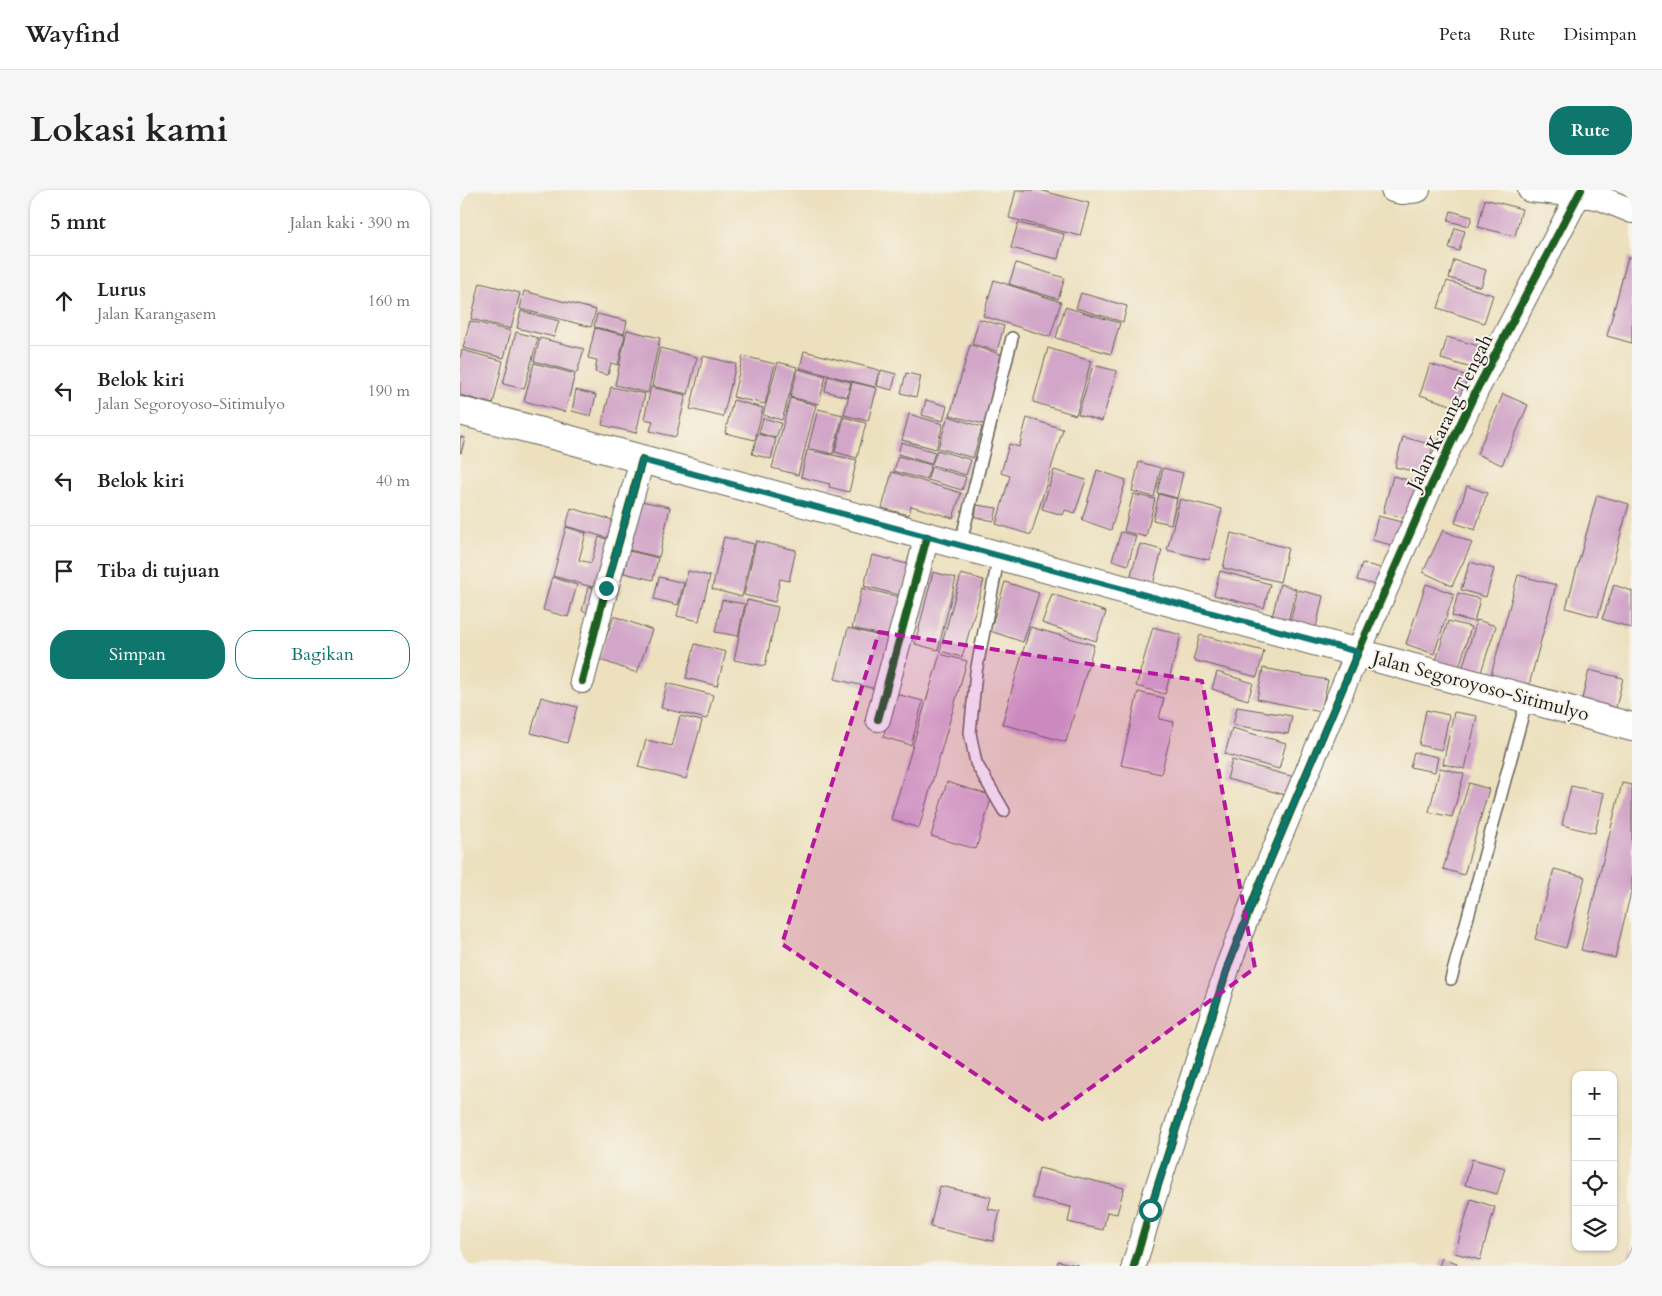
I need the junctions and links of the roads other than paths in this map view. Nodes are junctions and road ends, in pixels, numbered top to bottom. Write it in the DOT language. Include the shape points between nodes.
graph roads {
  1 [pos="1393,190"];
  2 [pos="1418,190"];
  3 [pos="1530,190"];
  4 [pos="1579,193"];
  5 [pos="1632,210"];
  6 [pos="1012,338"];
  7 [pos="460,411"];
  8 [pos="642,460"];
  9 [pos="927,536"];
  10 [pos="960,545"];
  11 [pos="999,555"];
  12 [pos="1358,652"];
  13 [pos="582,681"];
  14 [pos="1528,698"];
  15 [pos="878,719"];
  16 [pos="1632,727"];
  17 [pos="1004,811"];
  18 [pos="1451,979"];
  19 [pos="1134,1266"];
  1 -- 2 [label="street"];
  3 -- 4 [label="street"];
  4 -- 5 [label="street"];
  4 -- 12 [label="street, Jalan Karang Tengah" via="1476,391"];
  6 -- 10 [label="lane"];
  7 -- 8 [label="main road, Jalan Segoroyoso-Sitimulyo"];
  8 -- 9 [label="main road, Jalan Segoroyoso-Sitimulyo"];
  8 -- 13 [label="street"];
  9 -- 10 [label="main road, Jalan Segoroyoso-Sitimulyo"];
  9 -- 15 [label="street"];
  10 -- 11 [label="main road, Jalan Segoroyoso-Sitimulyo"];
  11 -- 12 [label="main road, Jalan Segoroyoso-Sitimulyo"];
  11 -- 17 [label="lane" via="976,672 970,733 976,762"];
  12 -- 14 [label="main road, Jalan Segoroyoso-Sitimulyo"];
  12 -- 19 [label="street, Jalan Karang Tengah" via="1229,963"];
  14 -- 16 [label="main road, Jalan Segoroyoso-Sitimulyo"];
  14 -- 18 [label="lane"];
}
